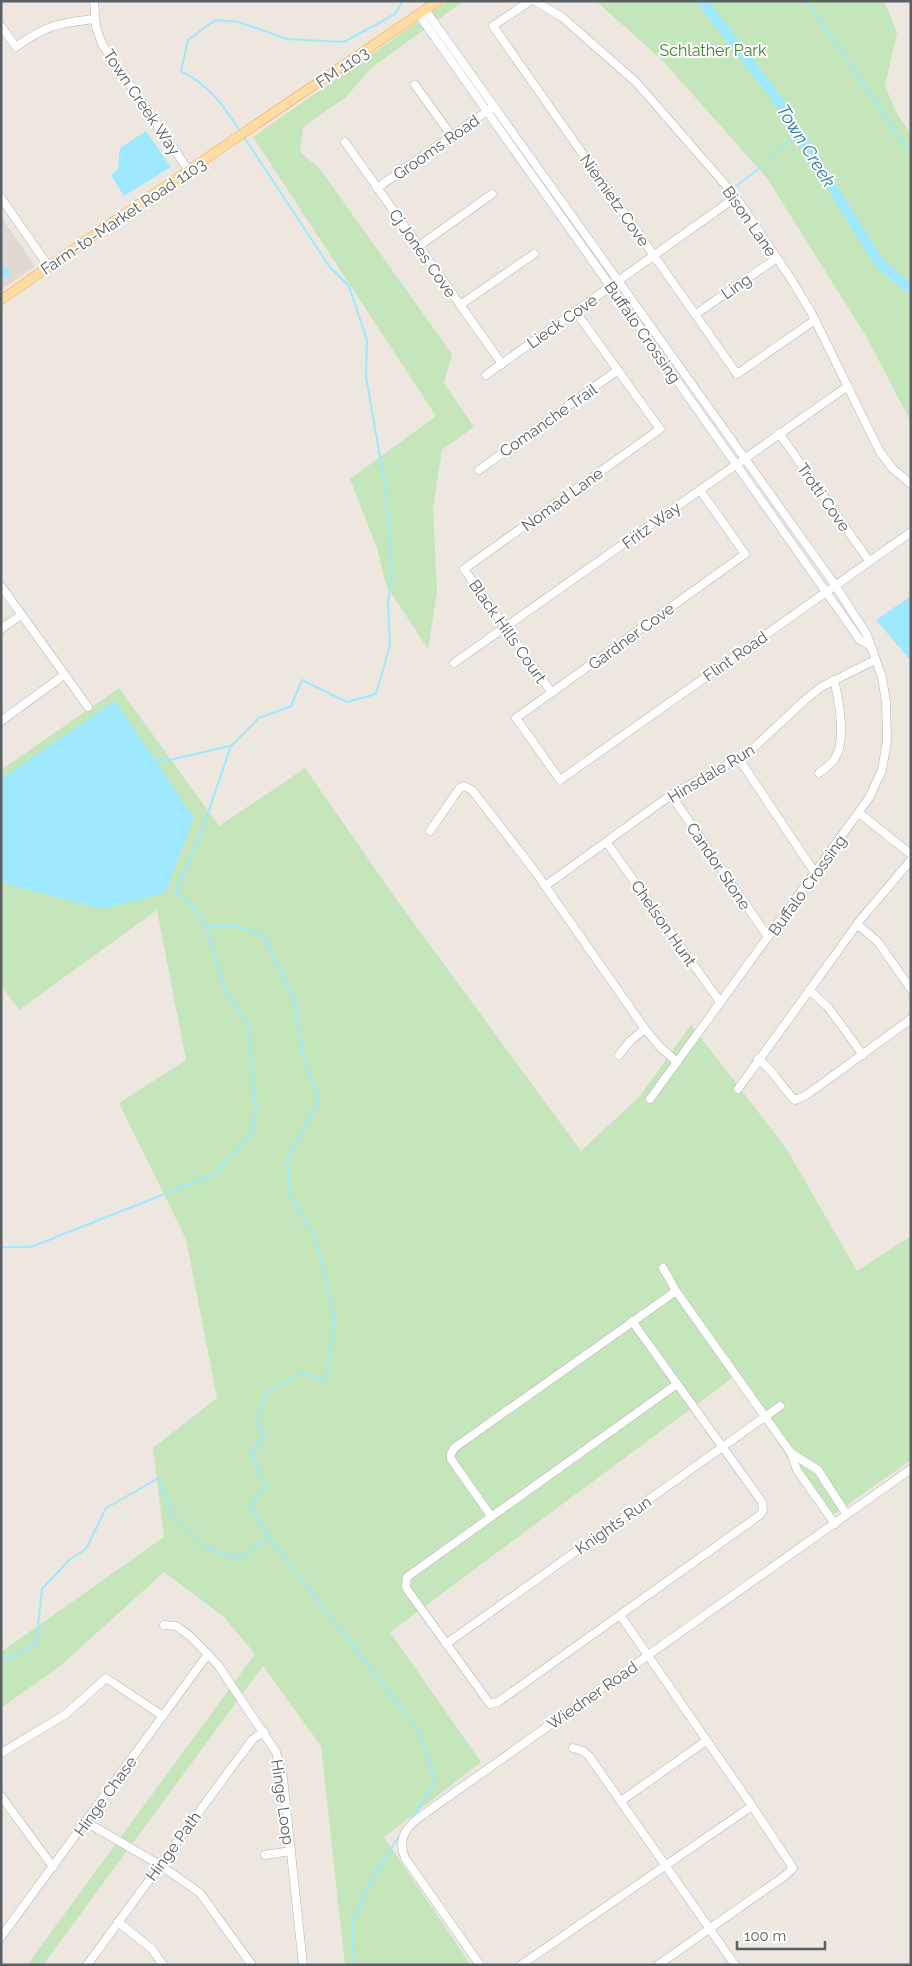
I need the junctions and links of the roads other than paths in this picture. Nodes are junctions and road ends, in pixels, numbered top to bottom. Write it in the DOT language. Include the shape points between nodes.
graph roads {
  1 [pos="94,1"];
  2 [pos="438,1"];
  3 [pos="530,1"];
  4 [pos="535,1"];
  5 [pos="422,13"];
  6 [pos="95,19"];
  7 [pos="1,26"];
  8 [pos="415,85"];
  9 [pos="494,106"];
  10 [pos="487,111"];
  11 [pos="243,135"];
  12 [pos="451,135"];
  13 [pos="345,142"];
  14 [pos="189,171"];
  15 [pos="377,188"];
  16 [pos="492,194"];
  17 [pos="736,197"];
  18 [pos="1,198"];
  19 [pos="418,246"];
  20 [pos="534,254"];
  21 [pos="655,256"];
  22 [pos="777,258"];
  23 [pos="49,267"];
  24 [pos="619,282"];
  25 [pos="611,287"];
  26 [pos="1,300"];
  27 [pos="460,305"];
  28 [pos="576,312"];
  29 [pos="696,314"];
  30 [pos="815,320"];
  31 [pos="502,364"];
  32 [pos="618,370"];
  33 [pos="486,375"];
  34 [pos="848,386"];
  35 [pos="779,433"];
  36 [pos="745,459"];
  37 [pos="737,464"];
  38 [pos="479,470"];
  39 [pos="911,484"];
  40 [pos="700,490"];
  41 [pos="911,532"];
  42 [pos="868,560"];
  43 [pos="464,569"];
  44 [pos="835,585"];
  45 [pos="1,586"];
  46 [pos="827,591"];
  47 [pos="21,615"];
  48 [pos="506,628"];
  49 [pos="1,629"];
  50 [pos="869,645"];
  51 [pos="875,660"];
  52 [pos="454,663"];
  53 [pos="64,675"];
  54 [pos="834,680"];
  55 [pos="552,693"];
  56 [pos="88,707"];
  57 [pos="516,718"];
  58 [pos="1,721"];
  59 [pos="739,759"];
  60 [pos="819,773"];
  61 [pos="671,795"];
  62 [pos="859,813"];
  63 [pos="430,831"];
  64 [pos="607,843"];
  65 [pos="911,854"];
  66 [pos="911,860"];
  67 [pos="815,873"];
  68 [pos="545,886"];
  69 [pos="857,924"];
  70 [pos="768,937"];
  71 [pos="911,989"];
  72 [pos="809,990"];
  73 [pos="720,1002"];
  74 [pos="911,1019"];
  75 [pos="645,1029"];
  76 [pos="619,1055"];
  77 [pos="863,1055"];
  78 [pos="758,1059"];
  79 [pos="677,1062"];
  80 [pos="738,1088"];
  81 [pos="650,1099"];
  82 [pos="663,1268"];
  83 [pos="676,1291"];
  84 [pos="632,1321"];
  85 [pos="677,1384"];
  86 [pos="780,1406"];
  87 [pos="766,1416"];
  88 [pos="722,1447"];
  89 [pos="791,1453"];
  90 [pos="911,1469"];
  91 [pos="847,1515"];
  92 [pos="492,1516"];
  93 [pos="835,1524"];
  94 [pos="620,1615"];
  95 [pos="164,1625"];
  96 [pos="446,1644"];
  97 [pos="208,1654"];
  98 [pos="648,1657"];
  99 [pos="163,1716"];
  100 [pos="264,1732"];
  101 [pos="706,1741"];
  102 [pos="573,1748"];
  103 [pos="1,1753"];
  104 [pos="1,1796"];
  105 [pos="621,1801"];
  106 [pos="752,1806"];
  107 [pos="86,1822"];
  108 [pos="291,1851"];
  109 [pos="265,1855"];
  110 [pos="666,1864"];
  111 [pos="160,1865"];
  112 [pos="52,1867"];
  113 [pos="118,1922"];
  114 [pos="711,1928"];
  115 [pos="1,1937"];
  116 [pos="86,1965"];
  117 [pos="162,1965"];
  118 [pos="252,1965"];
  119 [pos="302,1965"];
  120 [pos="480,1965"];
  121 [pos="521,1965"];
  122 [pos="658,1965"];
  123 [pos="735,1965"];
  1 -- 6 [label="street, Town Creek Way"];
  2 -- 5 [label="main road, FM 1103 / FM 1103"];
  3 -- 21 [label="street, Niemietz Cove" via="492,26"];
  4 -- 17 [label="street, Bison Lane" via="562,17 636,82"];
  5 -- 9 [label="street, Buffalo Crossing"];
  5 -- 10 [label="street, Buffalo Crossing"];
  5 -- 11 [label="main road, FM 1103 / FM 1103"];
  6 -- 7 [label="street" via="46,27 16,47"];
  6 -- 14 [label="street, Town Creek Way" via="102,44"];
  8 -- 12 [label="street"];
  9 -- 10 [label="street, Grooms Road"];
  9 -- 24 [label="street, Buffalo Crossing"];
  10 -- 12 [label="street, Grooms Road"];
  10 -- 25 [label="street, Buffalo Crossing"];
  11 -- 14 [label="main road, Farm-to-Market Road 1103 / FM 1103"];
  12 -- 15 [label="street, Grooms Road"];
  13 -- 15 [label="street, Cj Jones Cove"];
  14 -- 23 [label="main road, Farm-to-Market Road 1103 / FM 1103"];
  15 -- 19 [label="street, Cj Jones Cove"];
  16 -- 19 [label="street"];
  17 -- 21 [label="street, Lieck Cove"];
  17 -- 22 [label="street, Bison Lane"];
  18 -- 23 [label="street"];
  19 -- 27 [label="street, Cj Jones Cove"];
  20 -- 27 [label="street"];
  21 -- 24 [label="street, Lieck Cove"];
  21 -- 29 [label="street, Niemietz Cove"];
  22 -- 29 [label="street, Ling"];
  22 -- 30 [label="street, Bison Lane"];
  23 -- 26 [label="main road, Farm-to-Market Road 1103 / FM 1103"];
  24 -- 25 [label="street, Lieck Cove"];
  24 -- 36 [label="street, Buffalo Crossing"];
  25 -- 28 [label="street, Lieck Cove"];
  25 -- 37 [label="street, Buffalo Crossing"];
  27 -- 31 [label="street, Cj Jones Cove"];
  28 -- 31 [label="street, Lieck Cove"];
  28 -- 32 [label="street"];
  29 -- 30 [label="street, Niemietz Cove" via="737,374"];
  30 -- 34 [label="street, Bison Lane"];
  31 -- 33 [label="street, Lieck Cove"];
  32 -- 38 [label="street, Comanche Trail"];
  32 -- 43 [label="street, Nomad Lane" via="660,429"];
  34 -- 35 [label="street, Fritz Way"];
  34 -- 39 [label="street, Bison Lane" via="880,452"];
  35 -- 36 [label="street, Fritz Way"];
  35 -- 42 [label="street, Trotti Cove"];
  36 -- 37 [label="street, Fritz Way"];
  36 -- 44 [label="street, Buffalo Crossing"];
  37 -- 40 [label="street, Fritz Way"];
  37 -- 46 [label="street, Buffalo Crossing"];
  40 -- 48 [label="street, Fritz Way"];
  40 -- 55 [label="street, Gardner Cove" via="746,554"];
  41 -- 42 [label="street, Flint Road"];
  42 -- 44 [label="street, Flint Road"];
  43 -- 48 [label="street, Black Hills Court"];
  44 -- 46 [label="street, Flint Road"];
  44 -- 50 [label="street, Buffalo Crossing" via="867,635"];
  45 -- 47 [label="street"];
  46 -- 50 [label="street, Buffalo Crossing" via="860,640"];
  46 -- 57 [label="street, Flint Road" via="560,780"];
  47 -- 49 [label="street"];
  47 -- 53 [label="street"];
  48 -- 52 [label="street, Fritz Way"];
  48 -- 55 [label="street, Black Hills Court"];
  50 -- 51 [label="street, Buffalo Crossing"];
  51 -- 54 [label="street, Hinsdale Run"];
  51 -- 62 [label="street, Buffalo Crossing" via="886,702 887,742 882,770"];
  53 -- 56 [label="street"];
  53 -- 58 [label="street"];
  54 -- 59 [label="street, Hinsdale Run" via="805,700"];
  54 -- 60 [label="street" via="841,718 840,740 835,759"];
  55 -- 57 [label="street, Gardner Cove"];
  59 -- 61 [label="street, Hinsdale Run"];
  59 -- 67 [label="street"];
  61 -- 64 [label="street, Hinsdale Run"];
  61 -- 70 [label="street, Candor Stone"];
  62 -- 65 [label="street"];
  62 -- 67 [label="street, Buffalo Crossing"];
  63 -- 68 [label="street" via="464,786 472,790"];
  64 -- 68 [label="street, Hinsdale Run"];
  64 -- 73 [label="street, Chelson Hunt"];
  66 -- 69 [label="street"];
  67 -- 70 [label="street, Buffalo Crossing"];
  68 -- 75 [label="street"];
  69 -- 71 [label="street" via="878,942"];
  69 -- 72 [label="street"];
  70 -- 73 [label="street, Buffalo Crossing"];
  72 -- 77 [label="street" via="828,1007"];
  72 -- 78 [label="street"];
  73 -- 79 [label="street, Buffalo Crossing"];
  74 -- 77 [label="street"];
  75 -- 76 [label="street"];
  75 -- 79 [label="street"];
  77 -- 78 [label="street" via="795,1100 776,1074"];
  78 -- 80 [label="street"];
  79 -- 81 [label="street, Buffalo Crossing"];
  82 -- 83 [label="street"];
  83 -- 84 [label="street"];
  83 -- 87 [label="street"];
  84 -- 85 [label="street"];
  84 -- 92 [label="street" via="454,1448 451,1459"];
  85 -- 88 [label="street"];
  85 -- 92 [label="street"];
  86 -- 87 [label="street, Knights Run"];
  87 -- 88 [label="street, Knights Run"];
  87 -- 89 [label="street"];
  88 -- 94 [label="street" via="762,1502 760,1515"];
  88 -- 96 [label="street, Knights Run"];
  89 -- 91 [label="street" via="818,1470"];
  89 -- 93 [label="street" via="797,1470"];
  90 -- 91 [label="street, Wiedner Road"];
  91 -- 93 [label="street, Wiedner Road"];
  92 -- 96 [label="street" via="407,1577 408,1592"];
  93 -- 98 [label="street, Wiedner Road"];
  94 -- 96 [label="street" via="498,1702 490,1704"];
  94 -- 98 [label="street"];
  95 -- 97 [label="street, Hinge Loop" via="176,1626"];
  97 -- 99 [label="street, Hinge Chase"];
  97 -- 100 [label="street, Hinge Loop"];
  98 -- 101 [label="street"];
  98 -- 120 [label="street, Wiedner Road" via="416,1818 403,1835 403,1852 409,1865"];
  99 -- 103 [label="street" via="106,1678 66,1714"];
  99 -- 107 [label="street, Hinge Chase"];
  100 -- 108 [label="street, Hinge Loop" via="281,1763"];
  100 -- 111 [label="street, Hinge Path" via="253,1739"];
  101 -- 105 [label="street"];
  101 -- 106 [label="street"];
  102 -- 105 [label="street" via="589,1756"];
  104 -- 112 [label="street"];
  105 -- 110 [label="street"];
  106 -- 110 [label="street"];
  106 -- 114 [label="street" via="793,1868"];
  107 -- 111 [label="street"];
  107 -- 112 [label="street, Hinge Chase"];
  108 -- 109 [label="street"];
  108 -- 119 [label="street, Hinge Loop"];
  110 -- 114 [label="street"];
  110 -- 121 [label="street"];
  111 -- 113 [label="street, Hinge Path"];
  111 -- 118 [label="street" via="200,1893"];
  112 -- 115 [label="street, Hinge Chase"];
  113 -- 116 [label="street, Hinge Path"];
  113 -- 117 [label="street" via="152,1949"];
  114 -- 122 [label="street"];
  114 -- 123 [label="street"];
}
